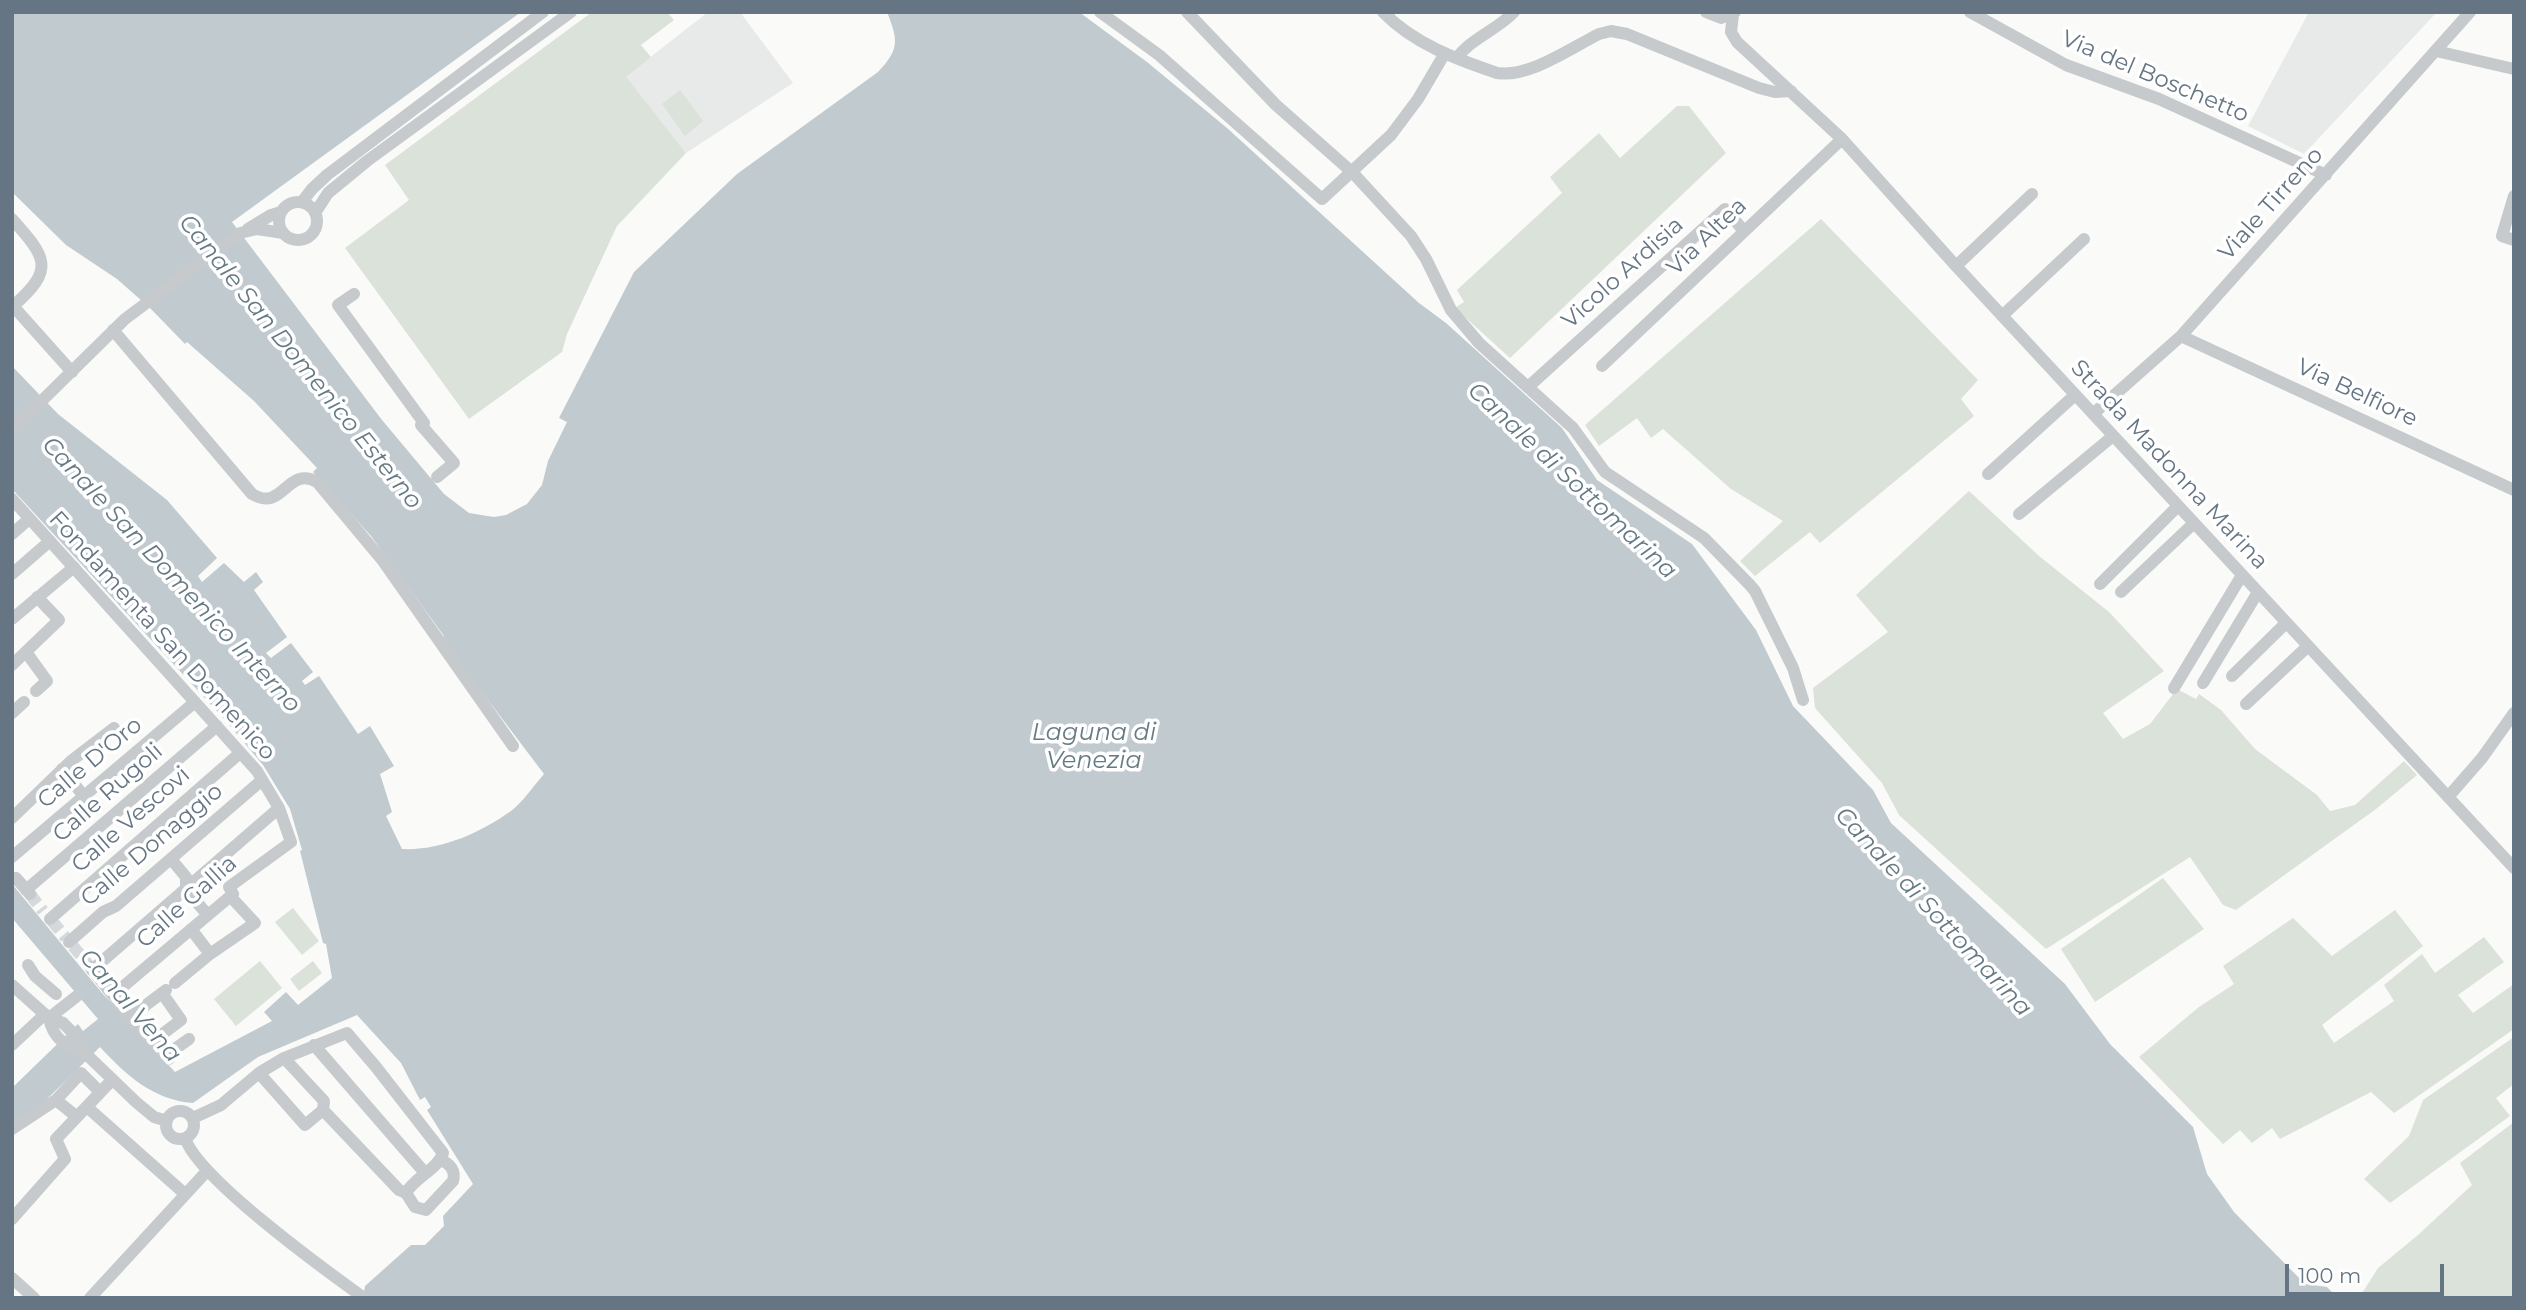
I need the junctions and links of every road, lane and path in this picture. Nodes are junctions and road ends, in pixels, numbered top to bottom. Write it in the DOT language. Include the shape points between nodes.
graph roads {
  1 [pos="543,12"];
  2 [pos="570,12"];
  3 [pos="1100,12"];
  4 [pos="1187,12"];
  5 [pos="1383,12"];
  6 [pos="1514,12"];
  7 [pos="1706,12"];
  8 [pos="1970,12"];
  9 [pos="2470,12"];
  10 [pos="1734,13"];
  11 [pos="2436,51"];
  12 [pos="1451,56"];
  13 [pos="2514,69"];
  14 [pos="1791,91"];
  15 [pos="1842,139"];
  16 [pos="1353,173"];
  17 [pos="2326,175"];
  18 [pos="2032,194"];
  19 [pos="2514,196"];
  20 [pos="302,202"];
  21 [pos="281,212"];
  22 [pos="315,213"];
  23 [pos="12,219"];
  24 [pos="1744,231"];
  25 [pos="243,232"];
  26 [pos="283,233"];
  27 [pos="2084,239"];
  28 [pos="2514,240"];
  29 [pos="1956,266"];
  30 [pos="354,294"];
  31 [pos="13,306"];
  32 [pos="2002,316"];
  33 [pos="113,330"];
  34 [pos="2181,335"];
  35 [pos="1602,366"];
  36 [pos="72,372"];
  37 [pos="1528,387"];
  38 [pos="2075,395"];
  39 [pos="2093,414"];
  40 [pos="12,430"];
  41 [pos="2113,436"];
  42 [pos="1988,474"];
  43 [pos="437,477"];
  44 [pos="2514,490"];
  45 [pos="12,499"];
  46 [pos="2178,506"];
  47 [pos="2019,514"];
  48 [pos="29,519"];
  49 [pos="2194,523"];
  50 [pos="12,534"];
  51 [pos="50,541"];
  52 [pos="74,567"];
  53 [pos="12,574"];
  54 [pos="2242,575"];
  55 [pos="2100,584"];
  56 [pos="2121,592"];
  57 [pos="2258,592"];
  58 [pos="37,597"];
  59 [pos="12,620"];
  60 [pos="2286,623"];
  61 [pos="2307,647"];
  62 [pos="26,652"];
  63 [pos="12,665"];
  64 [pos="2232,676"];
  65 [pos="2203,683"];
  66 [pos="2174,688"];
  67 [pos="36,691"];
  68 [pos="1803,700"];
  69 [pos="24,702"];
  70 [pos="195,702"];
  71 [pos="2246,704"];
  72 [pos="12,713"];
  73 [pos="2514,713"];
  74 [pos="217,726"];
  75 [pos="114,728"];
  76 [pos="513,746"];
  77 [pos="240,752"];
  78 [pos="62,769"];
  79 [pos="262,780"];
  80 [pos="83,795"];
  81 [pos="2448,797"];
  82 [pos="279,808"];
  83 [pos="12,818"];
  84 [pos="291,842"];
  85 [pos="12,857"];
  86 [pos="172,859"];
  87 [pos="2514,868"];
  88 [pos="16,878"];
  89 [pos="186,890"];
  90 [pos="230,896"];
  91 [pos="207,914"];
  92 [pos="48,917"];
  93 [pos="191,929"];
  94 [pos="69,942"];
  95 [pos="210,954"];
  96 [pos="28,965"];
  97 [pos="12,985"];
  98 [pos="168,988"];
  99 [pos="113,995"];
  100 [pos="47,1016"];
  101 [pos="133,1020"];
  102 [pos="189,1039"];
  103 [pos="152,1042"];
  104 [pos="12,1045"];
  105 [pos="314,1045"];
  106 [pos="87,1055"];
  107 [pos="284,1058"];
  108 [pos="259,1073"];
  109 [pos="112,1080"];
  110 [pos="100,1092"];
  111 [pos="56,1100"];
  112 [pos="87,1107"];
  113 [pos="323,1110"];
  114 [pos="78,1117"];
  115 [pos="193,1118"];
  116 [pos="167,1121"];
  117 [pos="12,1129"];
  118 [pos="185,1138"];
  119 [pos="440,1160"];
  120 [pos="207,1171"];
  121 [pos="425,1173"];
  122 [pos="406,1193"];
  123 [pos="185,1194"];
  124 [pos="12,1219"];
  125 [pos="12,1278"];
  126 [pos="364,1297"];
  127 [pos="34,1298"];
  128 [pos="90,1298"];
  1 -- 20 [label="street" via="327,175"];
  2 -- 22 [label="street" via="367,161 328,193"];
  3 -- 16 [label="street" via="1159,55 1322,199"];
  4 -- 16 [label="street" via="1276,105"];
  5 -- 12 [label="street" via="1401,29"];
  6 -- 12 [label="street" via="1502,25"];
  7 -- 10 [label="street" via="1721,18"];
  8 -- 17 [label="street, Via del Boschetto" via="2066,65 2159,99"];
  9 -- 11 [label="street, Viale Tirreno"];
  10 -- 14 [label="street, Strada Madonna Marina" via="1731,32 1737,43"];
  11 -- 13 [label="street"];
  11 -- 17 [label="street, Viale Tirreno"];
  12 -- 14 [label="street" via="1512,74 1599,34 1618,31 1759,88"];
  12 -- 16 [label="street" via="1391,135"];
  14 -- 15 [label="street, Strada Madonna Marina"];
  15 -- 24 [label="street, Via Altea"];
  15 -- 29 [label="street, Strada Madonna Marina"];
  16 -- 37 [label="street" via="1411,236 1451,310 1479,343"];
  17 -- 34 [label="street, Viale Tirreno"];
  18 -- 29 [label="street"];
  19 -- 28 [label="street" via="2502,236"];
  20 -- 21 [label="street"];
  20 -- 22 [label="street"];
  21 -- 25 [label="street"];
  21 -- 26 [label="street"];
  22 -- 26 [label="street" via="316,226 307,237 296,240"];
  23 -- 31 [label="street" via="37,247 42,270 33,289"];
  24 -- 35 [label="street, Via Altea"];
  24 -- 37 [label="street, Vicolo Ardisia" via="1725,209"];
  25 -- 26 [label="street"];
  25 -- 33 [label="street"];
  27 -- 32 [label="street"];
  29 -- 32 [label="street, Strada Madonna Marina"];
  30 -- 43 [label="street" via="338,305 424,423 421,425 454,463"];
  31 -- 36 [label="street"];
  32 -- 38 [label="street, Strada Madonna Marina"];
  33 -- 36 [label="street"];
  33 -- 76 [label="street" via="252,494 267,500 299,479 317,482 383,561"];
  34 -- 39 [label="street, Viale Tirreno"];
  34 -- 44 [label="street, Via Belfiore"];
  36 -- 40 [label="street"];
  37 -- 68 [label="street" via="1573,428 1605,472 1704,538 1755,591 1793,668"];
  38 -- 39 [label="street, Strada Madonna Marina"];
  38 -- 42 [label="street"];
  39 -- 41 [label="street, Strada Madonna Marina"];
  41 -- 46 [label="street, Strada Madonna Marina"];
  41 -- 47 [label="street"];
  45 -- 48 [label="street, Fondamenta San Domenico"];
  46 -- 49 [label="street, Strada Madonna Marina"];
  46 -- 55 [label="street"];
  48 -- 50 [label="street"];
  48 -- 51 [label="street, Fondamenta San Domenico"];
  49 -- 54 [label="street, Strada Madonna Marina"];
  49 -- 56 [label="street"];
  51 -- 52 [label="street, Fondamenta San Domenico"];
  51 -- 53 [label="street"];
  52 -- 58 [label="street"];
  52 -- 70 [label="street, Fondamenta San Domenico"];
  54 -- 57 [label="street, Strada Madonna Marina"];
  54 -- 66 [label="street"];
  57 -- 60 [label="street, Strada Madonna Marina"];
  57 -- 65 [label="street"];
  58 -- 59 [label="street"];
  58 -- 62 [label="street" via="59,620"];
  60 -- 61 [label="street, Strada Madonna Marina"];
  60 -- 64 [label="street"];
  61 -- 71 [label="street"];
  61 -- 81 [label="street, Strada Madonna Marina"];
  62 -- 63 [label="street"];
  62 -- 67 [label="street" via="47,681"];
  69 -- 72 [label="street"];
  70 -- 74 [label="street, Fondamenta San Domenico"];
  70 -- 80 [label="street, Calle D'Oro"];
  73 -- 81 [label="street"];
  74 -- 77 [label="street, Fondamenta San Domenico"];
  74 -- 88 [label="street, Calle Rugoli" via="28,892"];
  75 -- 78 [label="street"];
  77 -- 79 [label="street, Fondamenta San Domenico"];
  77 -- 92 [label="street, Calle Vescovi"];
  78 -- 80 [label="street"];
  78 -- 83 [label="street"];
  79 -- 82 [label="street, Fondamenta San Domenico"];
  79 -- 86 [label="street, Calle Donaggio"];
  80 -- 85 [label="street, Calle D'Oro"];
  81 -- 87 [label="street, Strada Madonna Marina"];
  82 -- 84 [label="street, Fondamenta San Domenico"];
  82 -- 89 [label="street"];
  84 -- 90 [label="street, Calle Gallia" via="229,887"];
  86 -- 89 [label="street" via="186,877"];
  86 -- 94 [label="street, Calle Donaggio"];
  89 -- 91 [label="street"];
  89 -- 99 [label="street" via="91,968"];
  90 -- 91 [label="street, Calle Gallia"];
  90 -- 95 [label="street" via="255,923"];
  91 -- 93 [label="street, Calle Gallia"];
  93 -- 95 [label="street"];
  93 -- 99 [label="street, Calle Gallia"];
  95 -- 98 [label="street"];
  96 -- 100 [label="street" via="35,976 66,999"];
  97 -- 100 [label="street"];
  98 -- 101 [label="street"];
  98 -- 103 [label="street" via="181,1020"];
  99 -- 101 [label="street"];
  100 -- 104 [label="street"];
  100 -- 106 [label="street" via="66,1026"];
  100 -- 106 [label="street" via="56,1037"];
  101 -- 103 [label="street"];
  102 -- 103 [label="street" via="167,1058"];
  105 -- 107 [label="street"];
  105 -- 119 [label="street" via="347,1033 440,1148"];
  105 -- 121 [label="street"];
  106 -- 109 [label="street"];
  107 -- 108 [label="street"];
  107 -- 113 [label="street" via="324,1101"];
  108 -- 113 [label="street" via="305,1125"];
  108 -- 115 [label="street" via="221,1105"];
  109 -- 110 [label="street"];
  109 -- 116 [label="street" via="154,1117"];
  110 -- 111 [label="street" via="81,1073"];
  110 -- 112 [label="street"];
  111 -- 114 [label="street"];
  111 -- 117 [label="street"];
  112 -- 114 [label="street"];
  112 -- 123 [label="street"];
  113 -- 122 [label="street"];
  114 -- 124 [label="street" via="56,1139 65,1159"];
  115 -- 116 [label="street" via="186,1111 177,1111"];
  115 -- 118 [label="street" via="194,1130"];
  116 -- 118 [label="street" via="169,1133"];
  118 -- 120 [label="street"];
  119 -- 121 [label="street"];
  119 -- 122 [label="street" via="451,1166 455,1178 428,1207 415,1207"];
  120 -- 123 [label="street"];
  120 -- 126 [label="street"];
  121 -- 122 [label="street"];
  123 -- 128 [label="street"];
  125 -- 127 [label="street"];
}
